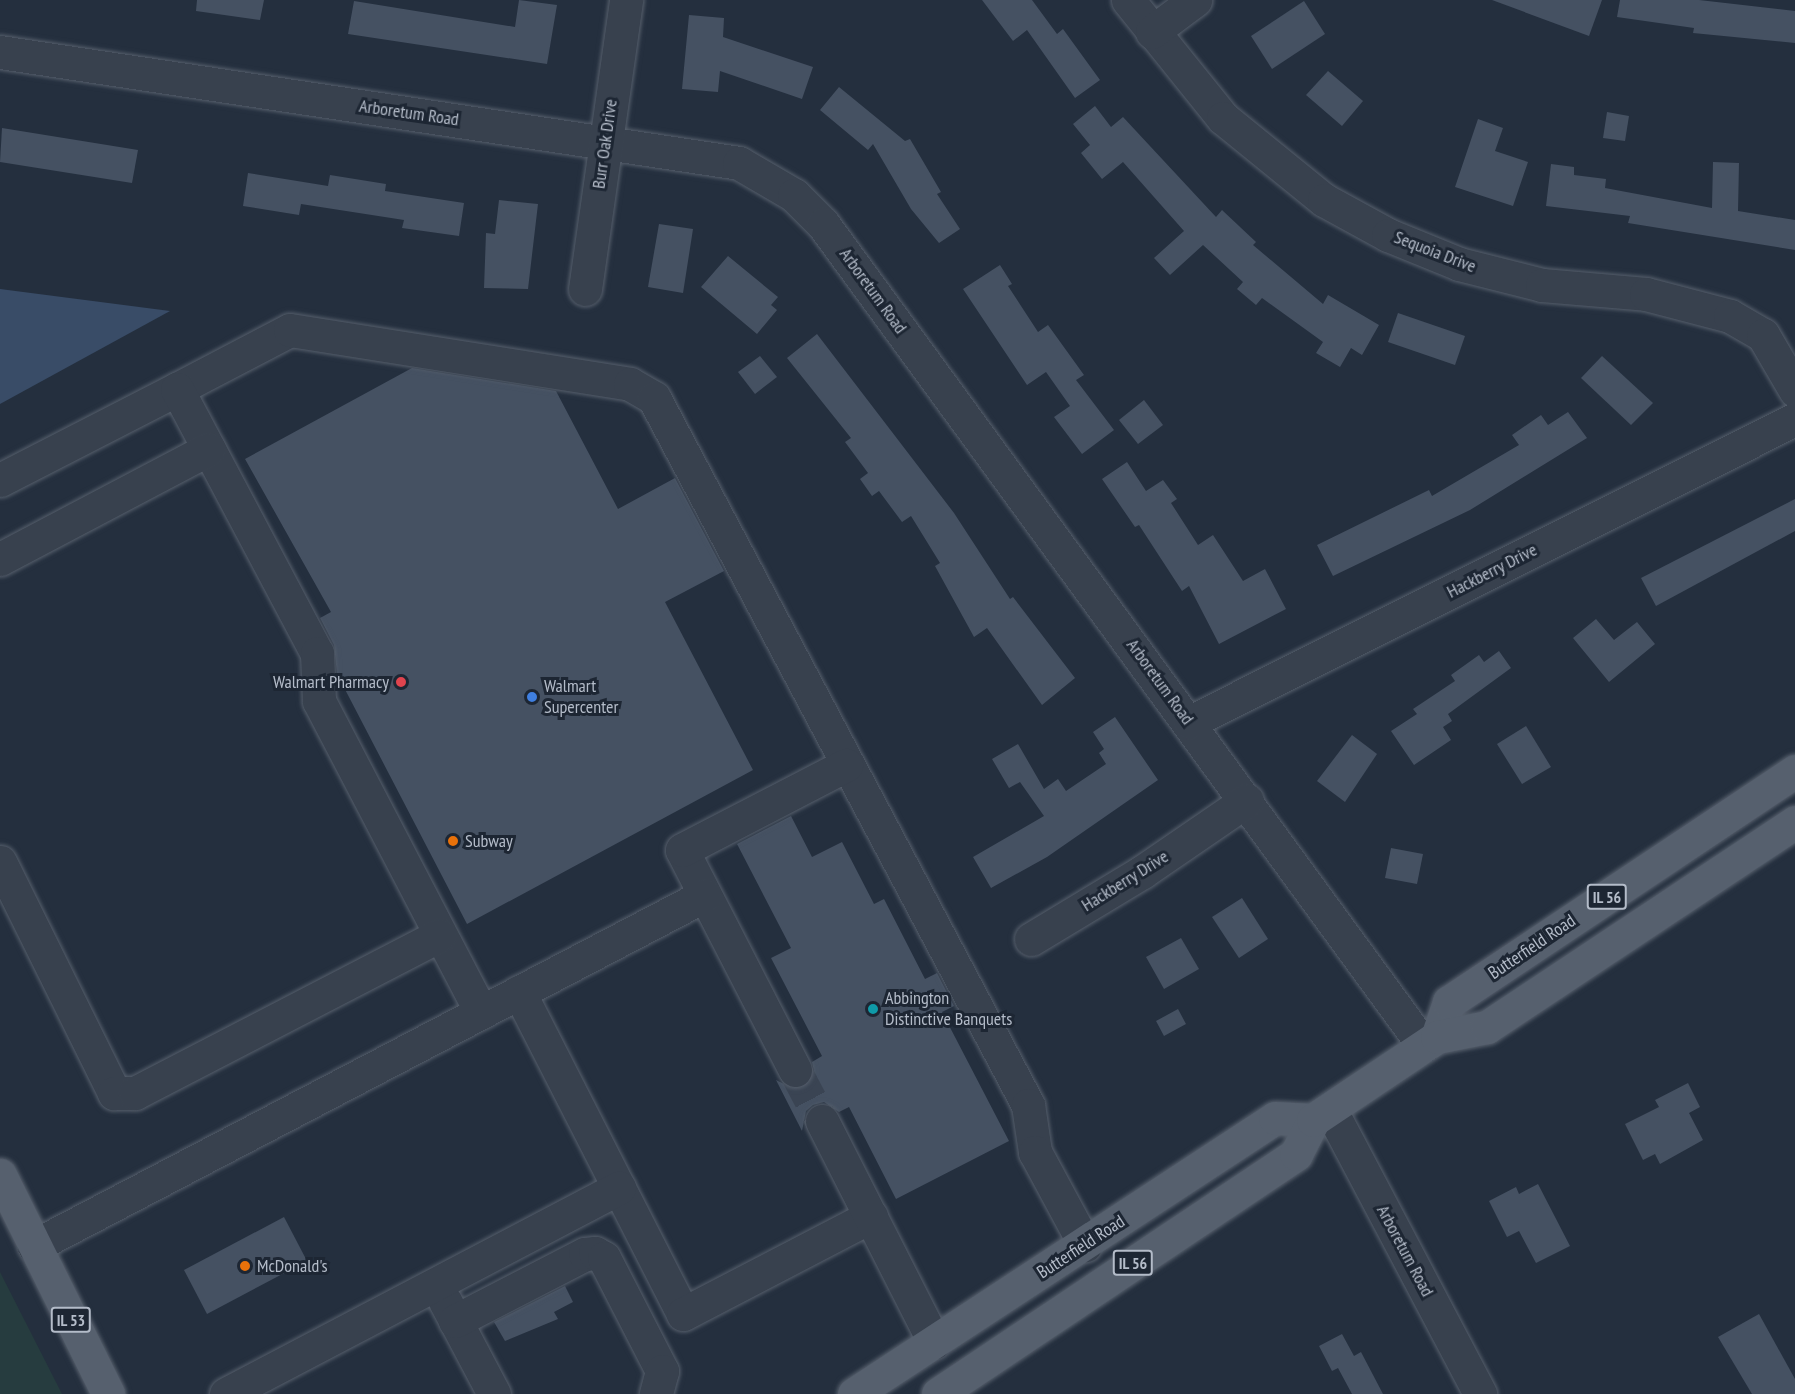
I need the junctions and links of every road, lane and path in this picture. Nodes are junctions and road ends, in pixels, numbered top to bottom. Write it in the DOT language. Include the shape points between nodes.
graph roads {
  1 [pos="626,0"];
  2 [pos="1128,0"];
  3 [pos="1195,0"];
  4 [pos="1152,32"];
  5 [pos="0,52"];
  6 [pos="605,142"];
  7 [pos="585,289"];
  8 [pos="177,390"];
  9 [pos="1795,390"];
  10 [pos="1795,420"];
  11 [pos="209,449"];
  12 [pos="0,480"];
  13 [pos="0,560"];
  14 [pos="1190,722"];
  15 [pos="846,765"];
  16 [pos="1795,771"];
  17 [pos="1247,800"];
  18 [pos="1795,822"];
  19 [pos="0,862"];
  20 [pos="705,895"];
  21 [pos="440,935"];
  22 [pos="1031,939"];
  23 [pos="519,992"];
  24 [pos="481,1012"];
  25 [pos="1431,1041"];
  26 [pos="795,1070"];
  27 [pos="1321,1114"];
  28 [pos="822,1121"];
  29 [pos="0,1175"];
  30 [pos="619,1188"];
  31 [pos="871,1216"];
  32 [pos="547,1226"];
  33 [pos="1085,1245"];
  34 [pos="34,1246"];
  35 [pos="567,1263"];
  36 [pos="436,1283"];
  37 [pos="455,1321"];
  38 [pos="934,1342"];
  39 [pos="108,1394"];
  40 [pos="226,1394"];
  41 [pos="494,1394"];
  42 [pos="656,1394"];
  43 [pos="854,1394"];
  44 [pos="938,1394"];
  45 [pos="1480,1394"];
  1 -- 6 [label="street, Burr Oak Drive"];
  2 -- 4 [label="street, Sequoia Drive"];
  3 -- 4 [label="street"];
  4 -- 9 [label="street, Sequoia Drive" via="1198,91 1258,151 1355,218 1459,264 1542,285 1646,294 1730,316 1763,335"];
  5 -- 6 [label="street, Arboretum Road"];
  6 -- 7 [label="street, Burr Oak Drive"];
  6 -- 14 [label="street, Arboretum Road" via="739,163 809,208"];
  8 -- 11 [label="street"];
  8 -- 12 [label="street"];
  8 -- 15 [label="street" via="290,330 644,390 661,409"];
  10 -- 14 [label="street, Hackberry Drive"];
  11 -- 13 [label="street"];
  11 -- 21 [label="street" via="317,653 319,701"];
  14 -- 17 [label="street, Arboretum Road"];
  15 -- 20 [label="street" via="682,850"];
  15 -- 33 [label="street" via="1028,1105 1035,1152"];
  16 -- 25 [label="main road, Butterfield Road / IL 56" via="1449,1002"];
  17 -- 22 [label="street, Hackberry Drive" via="1142,872"];
  17 -- 25 [label="street, Arboretum Road"];
  18 -- 25 [label="main road, IL 56" via="1487,1027"];
  19 -- 21 [label="street" via="114,1093 135,1093"];
  20 -- 23 [label="street"];
  20 -- 26 [label="street"];
  21 -- 24 [label="street"];
  23 -- 24 [label="street"];
  23 -- 30 [label="street"];
  24 -- 34 [label="street"];
  25 -- 27 [label="main road, IL 56"];
  27 -- 33 [label="main road, Butterfield Road / IL 56" via="1275,1118"];
  27 -- 44 [label="main road, IL 56" via="1296,1154"];
  27 -- 45 [label="street, Arboretum Road"];
  28 -- 31 [label="street"];
  29 -- 34 [label="main road, IL 53"];
  30 -- 31 [label="street" via="683,1314"];
  30 -- 32 [label="street"];
  31 -- 38 [label="street"];
  32 -- 35 [label="street"];
  32 -- 36 [label="street"];
  33 -- 38 [label="main road, Butterfield Road / IL 56"];
  34 -- 39 [label="main road, IL 53"];
  35 -- 37 [label="street"];
  35 -- 42 [label="street" via="585,1254 604,1258 663,1371"];
  36 -- 37 [label="street"];
  36 -- 40 [label="street"];
  37 -- 41 [label="street"];
  38 -- 43 [label="main road, Butterfield Road / IL 56"];
}
